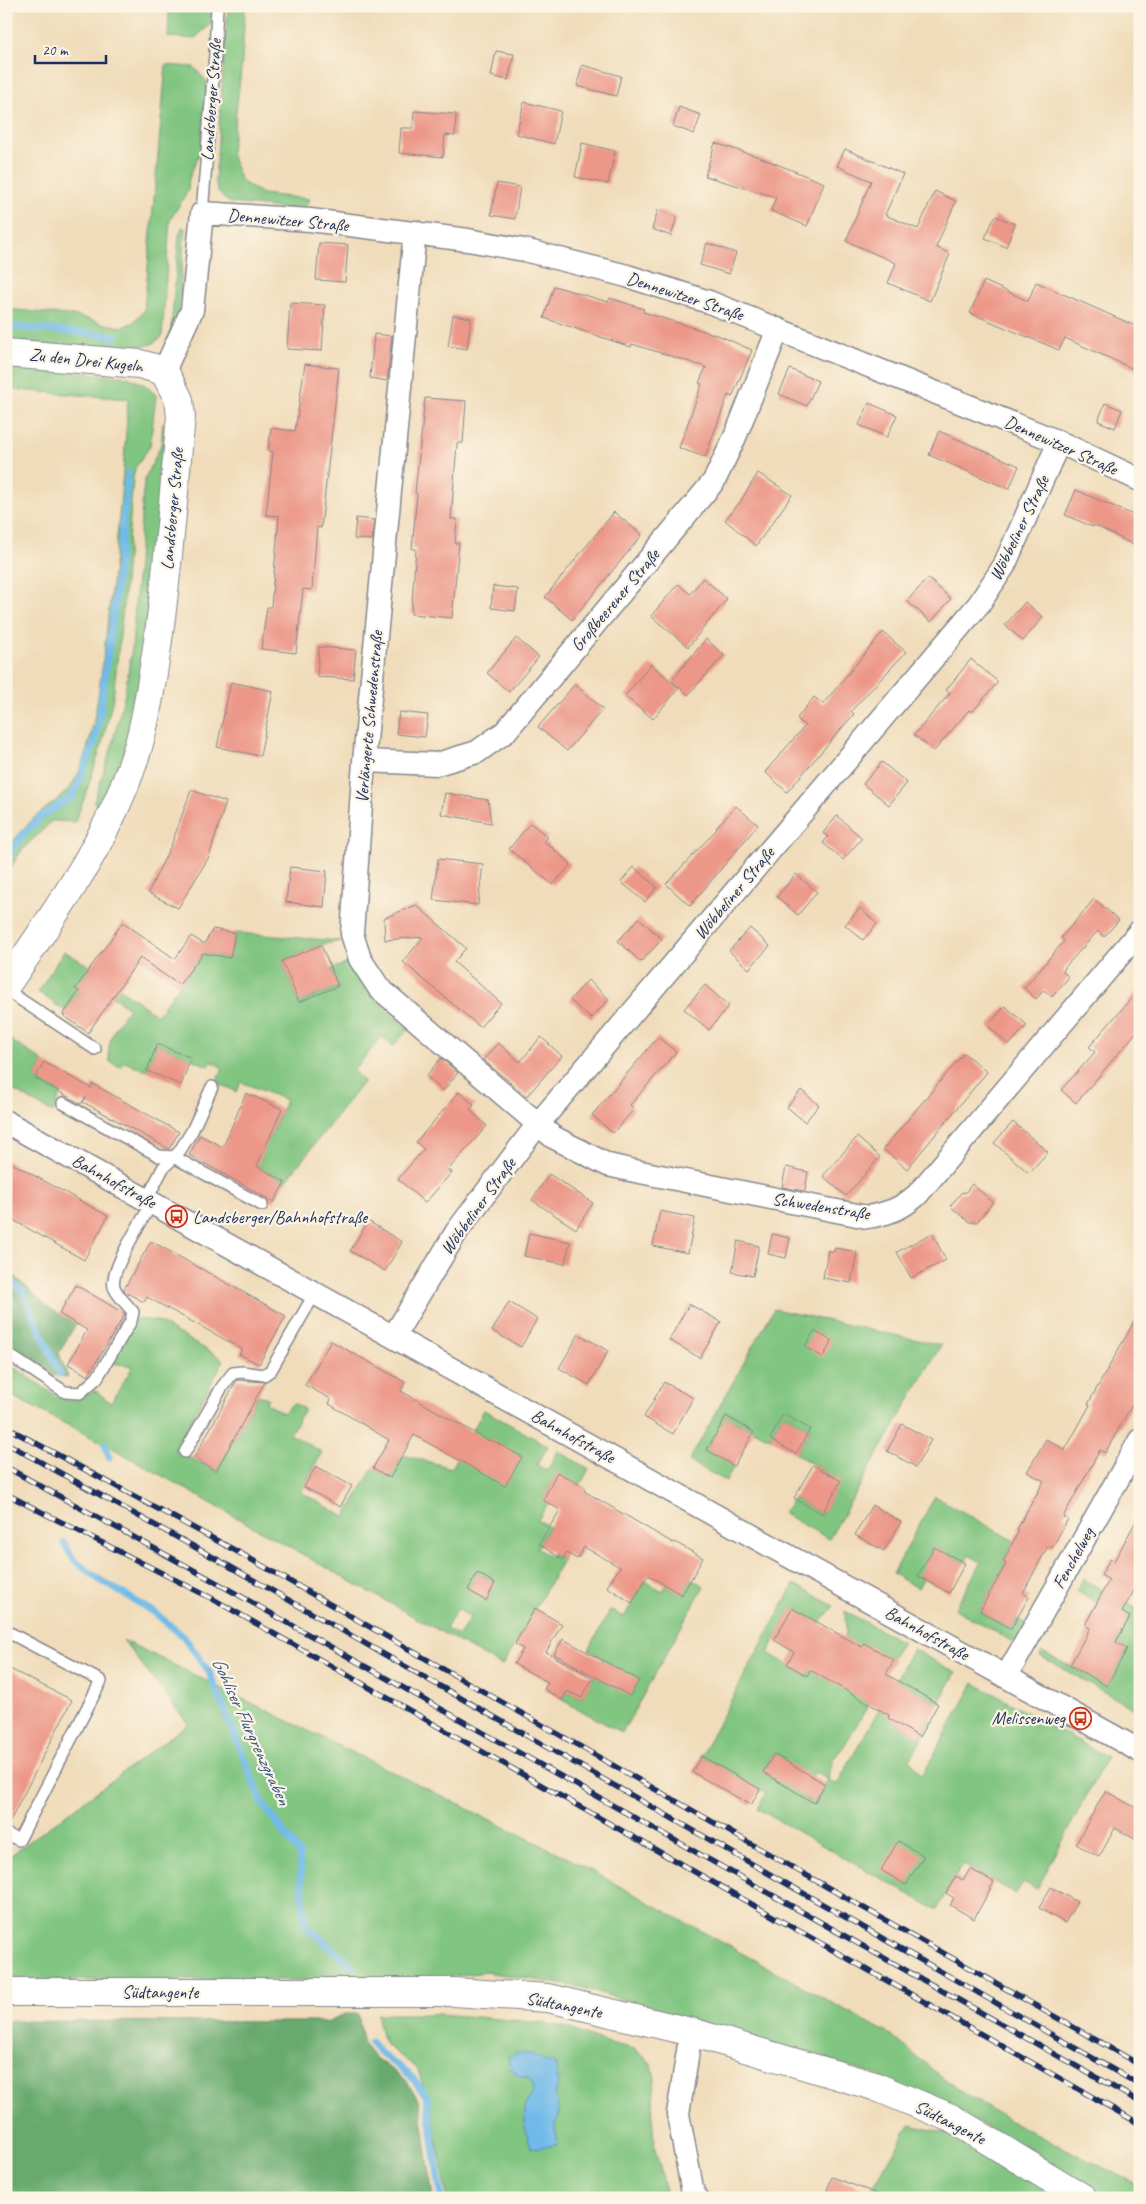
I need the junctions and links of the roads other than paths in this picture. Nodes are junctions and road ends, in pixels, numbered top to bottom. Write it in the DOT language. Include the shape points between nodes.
graph roads {
  1 [pos="217,6"];
  2 [pos="202,213"];
  3 [pos="415,232"];
  4 [pos="778,329"];
  5 [pos="6,353"];
  6 [pos="164,371"];
  7 [pos="1060,442"];
  8 [pos="1140,480"];
  9 [pos="364,762"];
  10 [pos="1140,931"];
  11 [pos="6,985"];
  12 [pos="6,990"];
  13 [pos="95,1049"];
  14 [pos="212,1087"];
  15 [pos="63,1104"];
  16 [pos="6,1122"];
  17 [pos="538,1124"];
  18 [pos="174,1157"];
  19 [pos="149,1201"];
  20 [pos="262,1205"];
  21 [pos="315,1293"];
  22 [pos="394,1336"];
  23 [pos="6,1353"];
  24 [pos="1140,1440"];
  25 [pos="185,1452"];
  26 [pos="6,1631"];
  27 [pos="1006,1677"];
  28 [pos="1140,1751"];
  29 [pos="6,1834"];
  30 [pos="6,1992"];
  31 [pos="690,2032"];
  32 [pos="696,2198"];
  33 [pos="1083,2198"];
  1 -- 2 [label="lane, Landsberger Straße"];
  2 -- 3 [label="street, Dennewitzer Straße" via="310,220"];
  2 -- 6 [label="street, Landsberger Straße" via="192,310"];
  3 -- 4 [label="street, Dennewitzer Straße" via="524,250 627,276 709,302"];
  3 -- 9 [label="street, Verlängerte Schwedenstraße"];
  4 -- 7 [label="street, Dennewitzer Straße"];
  4 -- 9 [label="street, Großbeerener Straße" via="714,481 505,732 478,752 437,764"];
  5 -- 6 [label="street, Zu den Drei Kugeln" via="140,364"];
  6 -- 11 [label="street, Landsberger Straße" via="178,400 181,416 162,615 138,747 118,803 79,878"];
  7 -- 8 [label="street, Dennewitzer Straße"];
  7 -- 17 [label="street, Wöbbeliner Straße" via="1004,566 979,604"];
  9 -- 17 [label="street, Verlängerte Schwedenstraße" via="352,934 360,959 379,988"];
  10 -- 17 [label="street, Schwedenstraße" via="917,1196 902,1208 886,1214 867,1217 849,1214 608,1165 553,1137"];
  12 -- 13 [label="lane"];
  14 -- 18 [label="lane" via="192,1131"];
  15 -- 18 [label="lane" via="159,1156"];
  16 -- 19 [label="street, Bahnhofstraße"];
  17 -- 22 [label="street, Wöbbeliner Straße" via="457,1230"];
  18 -- 19 [label="lane" via="163,1168"];
  18 -- 20 [label="lane"];
  19 -- 21 [label="street, Bahnhofstraße"];
  19 -- 23 [label="lane" via="116,1269 113,1285 133,1312 131,1321 97,1378 80,1392 65,1392"];
  21 -- 22 [label="street, Bahnhofstraße"];
  21 -- 25 [label="lane" via="271,1370 264,1375 233,1373"];
  22 -- 27 [label="street, Bahnhofstraße"];
  24 -- 27 [label="street, Fenchelweg"];
  26 -- 29 [label="lane" via="102,1681 19,1840"];
  27 -- 28 [label="street, Bahnhofstraße"];
  30 -- 31 [label="street, Südtangente" via="463,1993 548,1998"];
  31 -- 32 [label="street" via="678,2114"];
  31 -- 33 [label="street, Südtangente" via="874,2086 925,2107 950,2118"];
}
